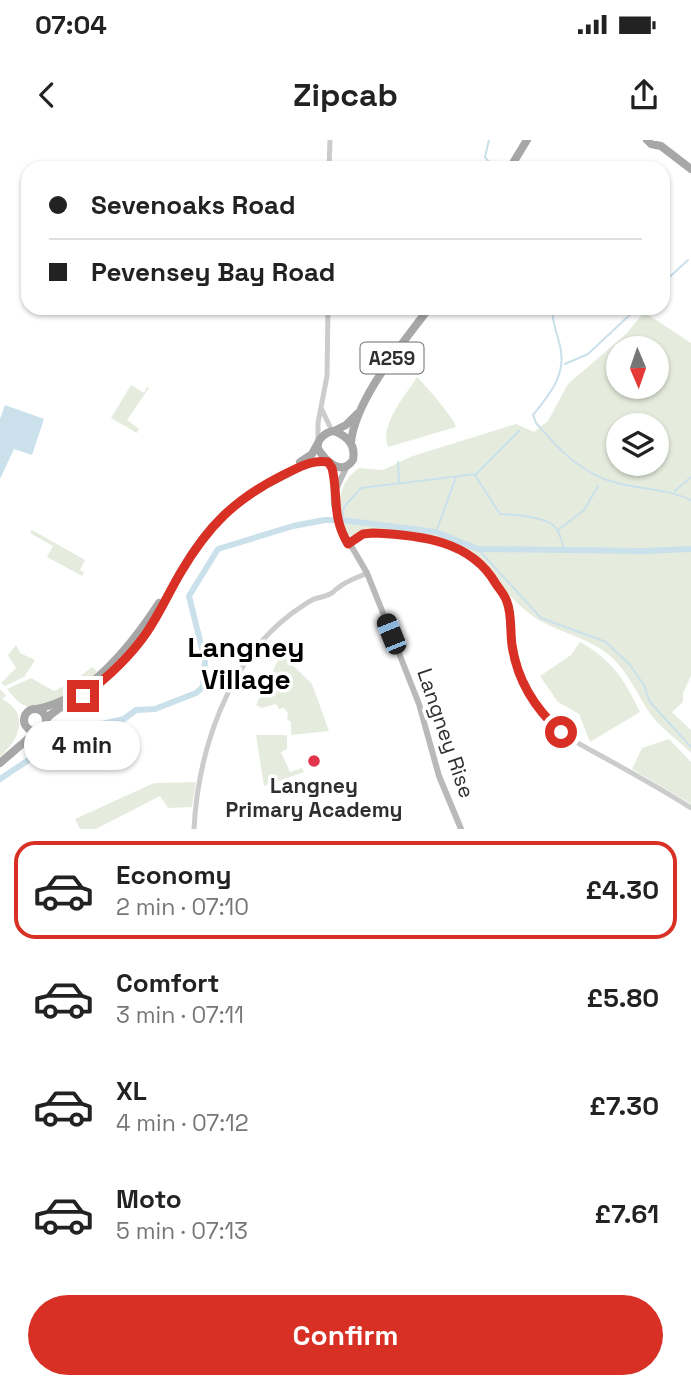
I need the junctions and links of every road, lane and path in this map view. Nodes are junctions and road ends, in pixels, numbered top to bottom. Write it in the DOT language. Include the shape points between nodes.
graph roads {
  1 [pos="330,140"];
  2 [pos="527,140"];
  3 [pos="656,141"];
  4 [pos="329,161"];
  5 [pos="514,161"];
  6 [pos="691,163"];
  7 [pos="691,169"];
  8 [pos="328,315"];
  9 [pos="424,315"];
  10 [pos="322,410"];
  11 [pos="359,412"];
  12 [pos="333,431"];
  13 [pos="351,442"];
  14 [pos="318,443"];
  15 [pos="329,463"];
  16 [pos="347,466"];
  17 [pos="334,495"];
  18 [pos="348,544"];
  19 [pos="367,573"];
  20 [pos="37,709"];
  21 [pos="46,720"];
  22 [pos="24,724"];
  23 [pos="37,731"];
  24 [pos="19,744"];
  25 [pos="0,763"];
  26 [pos="691,808"];
  27 [pos="194,829"];
  28 [pos="461,829"];
  1 -- 4 [label="street"];
  2 -- 5 [label="main road"];
  3 -- 6 [label="main road"];
  3 -- 7 [label="main road"];
  8 -- 10 [label="street"];
  9 -- 11 [label="main road, A259"];
  10 -- 12 [label="street"];
  10 -- 14 [label="street"];
  11 -- 12 [label="main road, A259"];
  11 -- 13 [label="main road, A259"];
  12 -- 13 [label="main road"];
  12 -- 14 [label="main road"];
  13 -- 16 [label="main road" via="354,455"];
  14 -- 15 [label="main road"];
  14 -- 20 [label="main road" via="307,458 225,507 129,644 83,687"];
  15 -- 16 [label="main road" via="337,468"];
  15 -- 17 [label="main road, Langney Rise"];
  15 -- 21 [label="main road" via="309,463 227,510 188,560 134,649 96,687 54,710"];
  16 -- 17 [label="main road"];
  17 -- 18 [label="main road, Langney Rise"];
  18 -- 19 [label="main road, Langney Rise"];
  18 -- 26 [label="street" via="373,533 421,537 445,542 480,564 507,600 518,673 546,719 588,749"];
  19 -- 27 [label="street" via="290,614 247,661 208,746 197,788"];
  19 -- 28 [label="main road, Langney Rise" via="419,704 439,776"];
  20 -- 21 [label="main road"];
  20 -- 22 [label="main road" via="26,714"];
  21 -- 23 [label="main road"];
  22 -- 23 [label="main road"];
  22 -- 24 [label="main road"];
  23 -- 24 [label="main road"];
  24 -- 25 [label="main road"];
}
